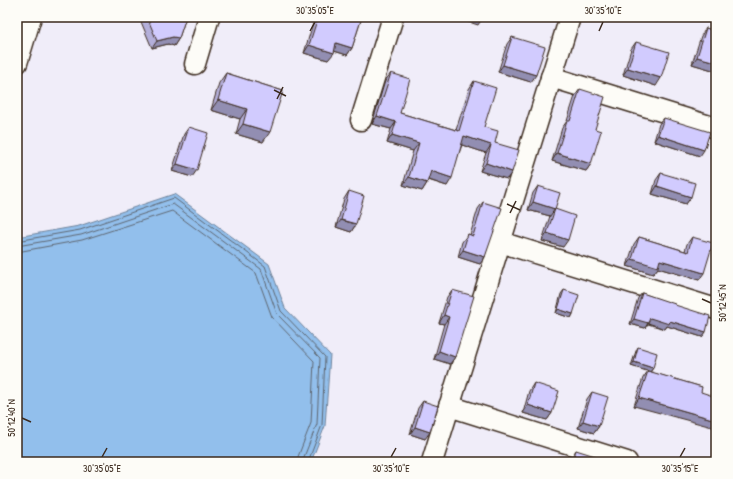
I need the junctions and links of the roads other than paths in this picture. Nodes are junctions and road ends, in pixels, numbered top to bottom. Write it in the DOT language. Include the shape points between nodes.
graph roads {
  1 [pos="31,17"];
  2 [pos="209,17"];
  3 [pos="393,17"];
  4 [pos="570,17"];
  5 [pos="17,63"];
  6 [pos="195,64"];
  7 [pos="551,77"];
  8 [pos="361,120"];
  9 [pos="716,128"];
  10 [pos="500,242"];
  11 [pos="716,309"];
  12 [pos="449,406"];
  13 [pos="432,462"];
  14 [pos="627,462"];
  1 -- 5 [label="street"];
  2 -- 6 [label="street"];
  3 -- 8 [label="street"];
  4 -- 7 [label="street"];
  7 -- 9 [label="street"];
  7 -- 10 [label="street"];
  10 -- 11 [label="street"];
  10 -- 12 [label="street"];
  12 -- 13 [label="street"];
  12 -- 14 [label="street"];
}
